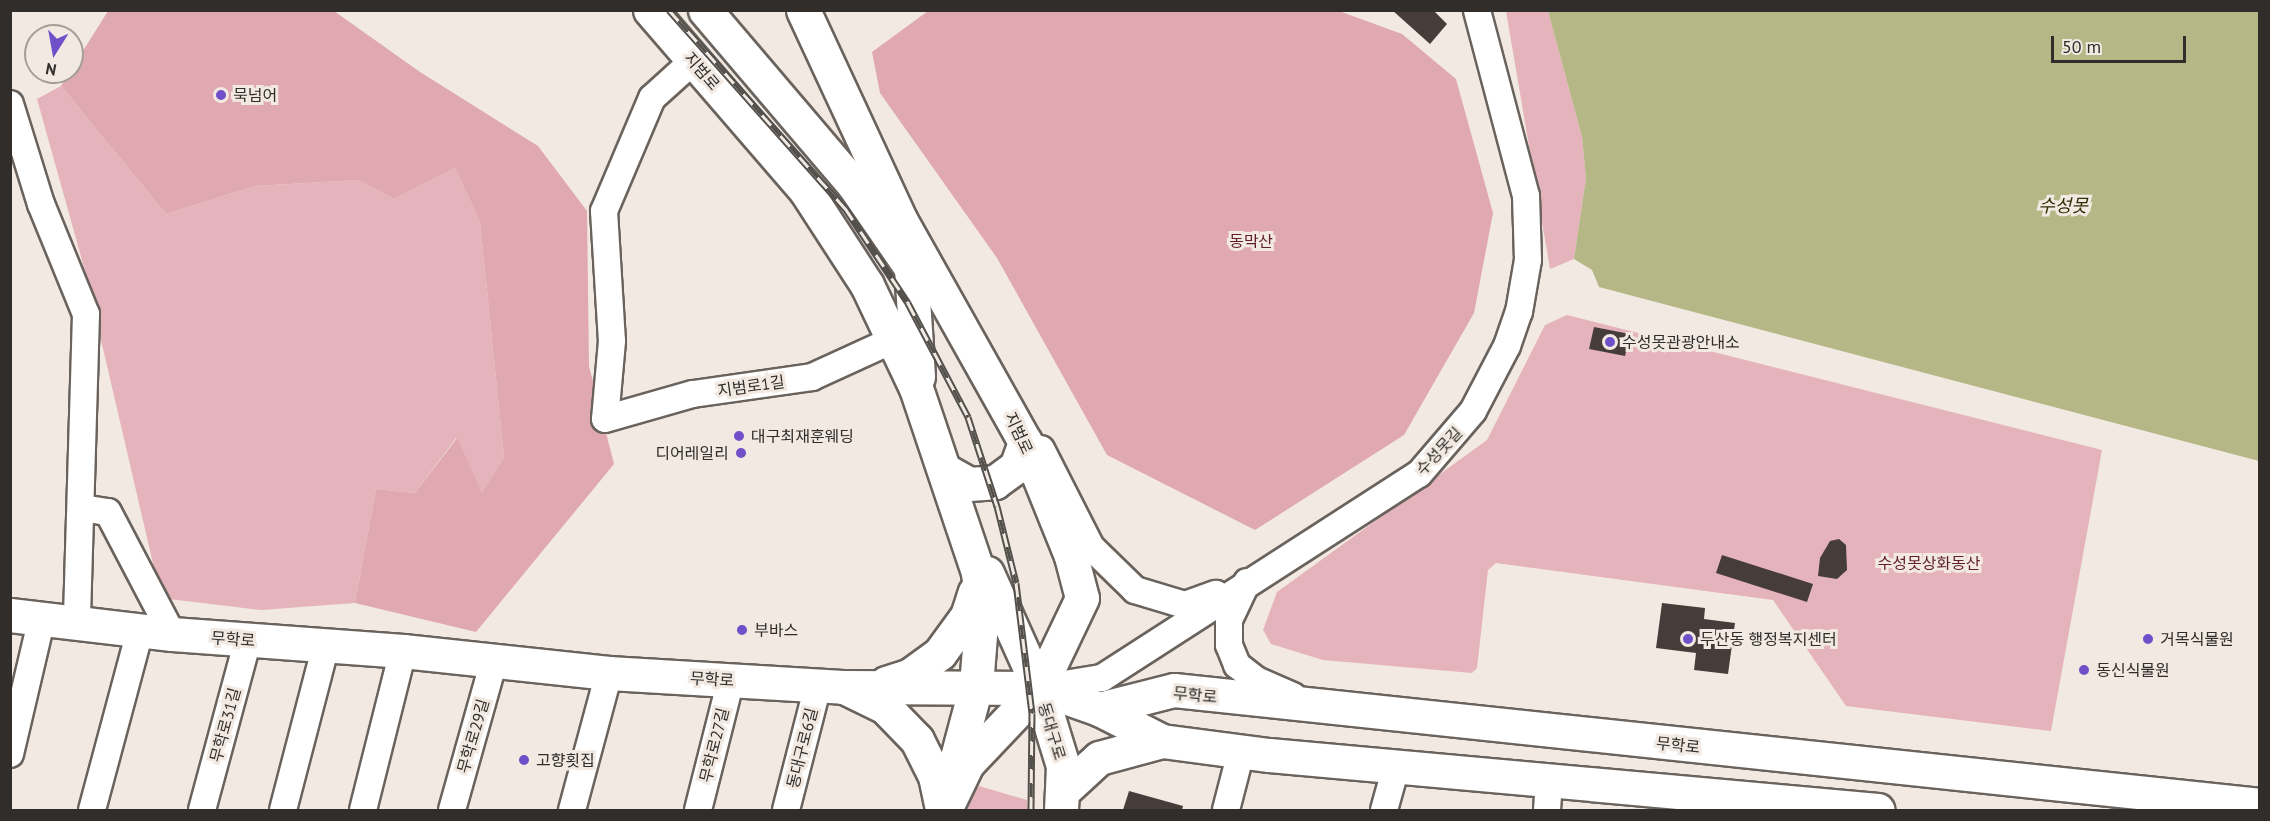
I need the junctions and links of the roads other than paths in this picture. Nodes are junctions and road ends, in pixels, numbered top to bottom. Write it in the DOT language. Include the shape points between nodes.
graph roads {
  1 [pos="650,10"];
  2 [pos="705,10"];
  3 [pos="802,10"];
  4 [pos="1477,10"];
  5 [pos="693,61"];
  6 [pos="10,104"];
  7 [pos="893,340"];
  8 [pos="994,382"];
  9 [pos="920,399"];
  10 [pos="1025,442"];
  11 [pos="946,471"];
  12 [pos="957,507"];
  13 [pos="82,508"];
  14 [pos="978,572"];
  15 [pos="1247,582"];
  16 [pos="26,617"];
  17 [pos="77,623"];
  18 [pos="140,631"];
  19 [pos="172,634"];
  20 [pos="249,640"];
  21 [pos="326,645"];
  22 [pos="403,651"];
  23 [pos="494,661"];
  24 [pos="609,673"];
  25 [pos="730,680"];
  26 [pos="845,686"];
  27 [pos="976,686"];
  28 [pos="1039,688"];
  29 [pos="1322,708"];
  30 [pos="1099,709"];
  31 [pos="1162,741"];
  32 [pos="1241,752"];
  33 [pos="10,754"];
  34 [pos="1396,767"];
  35 [pos="1548,796"];
  36 [pos="1062,801"];
  37 [pos="1698,802"];
  38 [pos="2259,805"];
  39 [pos="92,810"];
  40 [pos="202,810"];
  41 [pos="283,810"];
  42 [pos="363,810"];
  43 [pos="452,810"];
  44 [pos="572,810"];
  45 [pos="699,810"];
  46 [pos="786,810"];
  47 [pos="944,810"];
  48 [pos="1226,810"];
  49 [pos="1384,810"];
  50 [pos="1878,810"];
  1 -- 5 [label="main road, 지범로"];
  2 -- 9 [label="main road" via="853,184 911,268"];
  3 -- 8 [label="main road, 지범로" via="900,221"];
  4 -- 15 [label="street, 수성못길" via="1515,140 1526,196 1528,260 1519,312 1507,346 1473,411 1419,474"];
  5 -- 7 [label="main road, 지범로" via="806,191 867,285"];
  5 -- 7 [label="street, 지범로1길" via="652,98 604,211 612,341 605,419 693,394 812,377"];
  6 -- 13 [label="street" via="41,204 86,314"];
  7 -- 9 [label="main road, 지범로"];
  8 -- 10 [label="main road, 지범로"];
  8 -- 15 [label="street" via="1049,460 1091,548 1135,590 1185,605"];
  9 -- 11 [label="main road, 지범로"];
  10 -- 11 [label="main road" via="1016,467 995,482 969,484"];
  10 -- 28 [label="main road, 지범로" via="1071,556 1082,598"];
  11 -- 12 [label="main road, 지범로"];
  12 -- 14 [label="main road, 지범로"];
  12 -- 28 [label="main road, 지범로"];
  13 -- 17 [label="street"];
  13 -- 19 [label="street" via="108,512"];
  14 -- 26 [label="main road" via="967,616 940,653 910,675"];
  14 -- 27 [label="main road, 지범로" via="982,610"];
  15 -- 28 [label="street, 수성못길" via="1102,678"];
  15 -- 29 [label="street" via="1229,620 1229,645 1237,665 1256,680"];
  16 -- 17 [label="main road, 무학로"];
  16 -- 33 [label="street, 무학로"];
  17 -- 18 [label="main road, 무학로"];
  18 -- 19 [label="main road, 무학로"];
  18 -- 39 [label="street"];
  19 -- 20 [label="main road, 무학로"];
  20 -- 21 [label="main road, 무학로"];
  20 -- 40 [label="street, 무학로31길"];
  21 -- 22 [label="main road, 무학로"];
  21 -- 41 [label="street"];
  22 -- 23 [label="main road, 무학로"];
  22 -- 42 [label="street"];
  23 -- 24 [label="main road, 무학로"];
  23 -- 43 [label="street, 무학로29길"];
  24 -- 25 [label="main road, 무학로"];
  24 -- 44 [label="street"];
  25 -- 26 [label="main road, 무학로"];
  25 -- 45 [label="street, 무학로27길"];
  26 -- 27 [label="main road, 무학로"];
  26 -- 46 [label="street, 동대구로6길"];
  26 -- 47 [label="main road" via="885,707 917,740 935,776"];
  27 -- 28 [label="main road, 무학로"];
  27 -- 47 [label="main road, 지범로"];
  28 -- 30 [label="main road, 무학로"];
  28 -- 36 [label="main road, 동대구로" via="1063,766"];
  28 -- 47 [label="main road" via="967,764"];
  29 -- 30 [label="main road, 무학로" via="1174,690"];
  29 -- 38 [label="main road, 무학로"];
  30 -- 31 [label="main road, 무학로"];
  31 -- 32 [label="main road, 무학로"];
  31 -- 36 [label="main road" via="1099,758"];
  32 -- 34 [label="main road, 무학로"];
  32 -- 48 [label="street"];
  34 -- 35 [label="main road, 무학로"];
  34 -- 49 [label="street"];
  35 -- 37 [label="main road, 무학로"];
  37 -- 50 [label="main road, 무학로"];
}
